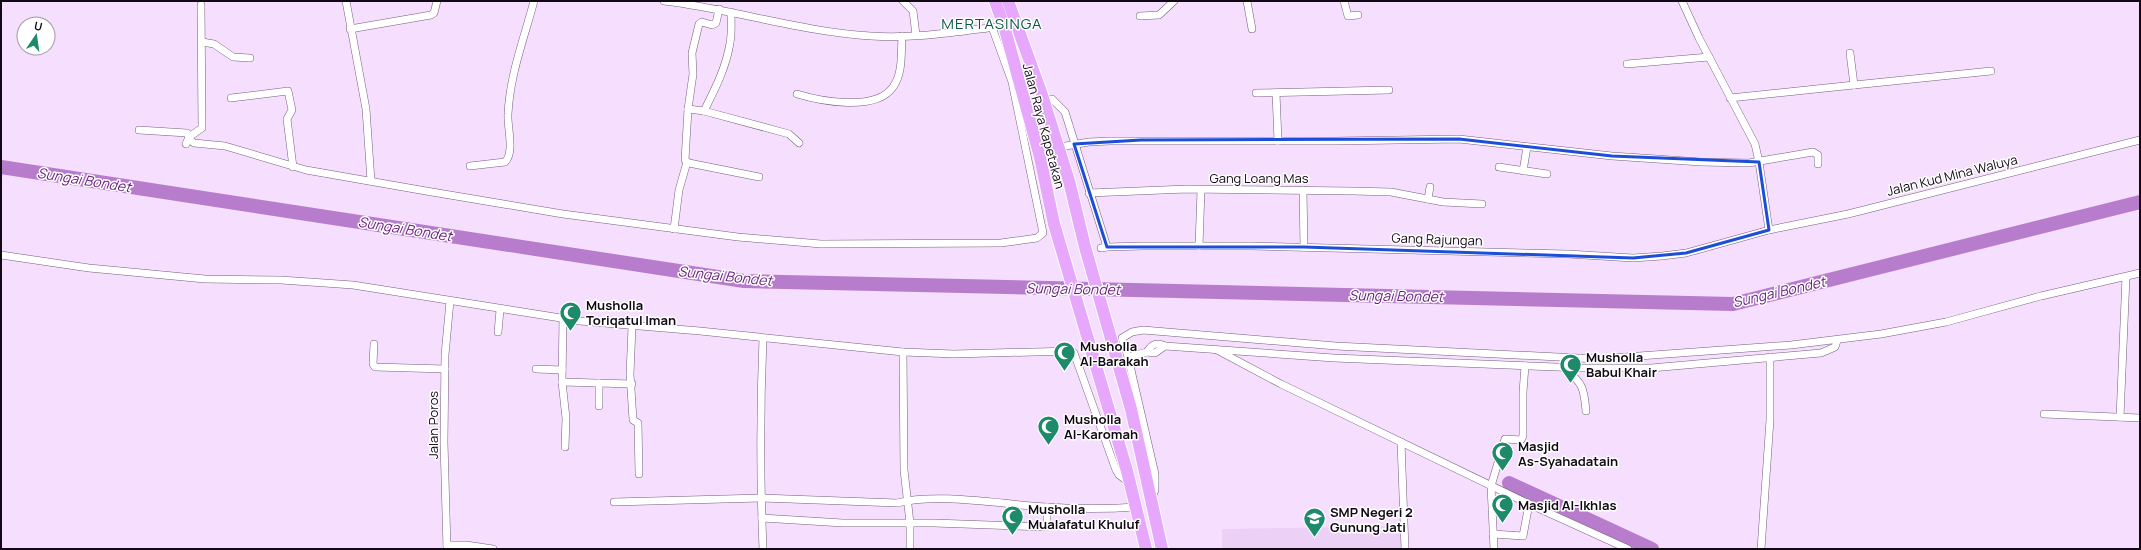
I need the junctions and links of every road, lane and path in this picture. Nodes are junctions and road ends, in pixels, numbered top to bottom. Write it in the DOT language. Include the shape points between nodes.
graph roads {
  1 [pos="346,1"];
  2 [pos="437,1"];
  3 [pos="534,1"];
  4 [pos="664,1"];
  5 [pos="903,1"];
  6 [pos="995,1"];
  7 [pos="1008,1"];
  8 [pos="1174,1"];
  9 [pos="1247,1"];
  10 [pos="1344,1"];
  11 [pos="1682,1"];
  12 [pos="689,2"];
  13 [pos="201,4"];
  14 [pos="719,9"];
  15 [pos="731,12"];
  16 [pos="1140,16"];
  17 [pos="1358,16"];
  18 [pos="998,26"];
  19 [pos="350,29"];
  20 [pos="1252,29"];
  21 [pos="916,35"];
  22 [pos="902,36"];
  23 [pos="202,42"];
  24 [pos="1850,53"];
  25 [pos="1710,57"];
  26 [pos="250,58"];
  27 [pos="1627,64"];
  28 [pos="1991,72"];
  29 [pos="1854,84"];
  30 [pos="1389,90"];
  31 [pos="1256,93"];
  32 [pos="1276,93"];
  33 [pos="797,94"];
  34 [pos="230,98"];
  35 [pos="1730,98"];
  36 [pos="1044,99"];
  37 [pos="688,109"];
  38 [pos="704,111"];
  39 [pos="139,130"];
  40 [pos="188,139"];
  41 [pos="2140,140"];
  42 [pos="1278,141"];
  43 [pos="799,143"];
  44 [pos="1074,144"];
  45 [pos="1060,147"];
  46 [pos="1527,147"];
  47 [pos="686,162"];
  48 [pos="1760,162"];
  49 [pos="1818,164"];
  50 [pos="470,166"];
  51 [pos="294,167"];
  52 [pos="1499,167"];
  53 [pos="1523,171"];
  54 [pos="1548,174"];
  55 [pos="759,177"];
  56 [pos="371,181"];
  57 [pos="1430,187"];
  58 [pos="1201,190"];
  59 [pos="1304,190"];
  60 [pos="1089,193"];
  61 [pos="1428,199"];
  62 [pos="1482,204"];
  63 [pos="674,229"];
  64 [pos="1769,230"];
  65 [pos="1199,246"];
  66 [pos="1304,247"];
  67 [pos="1,255"];
  68 [pos="2140,273"];
  69 [pos="2126,277"];
  70 [pos="450,301"];
  71 [pos="500,310"];
  72 [pos="563,319"];
  73 [pos="632,327"];
  74 [pos="498,332"];
  75 [pos="763,338"];
  76 [pos="1837,340"];
  77 [pos="374,344"];
  78 [pos="1215,349"];
  79 [pos="903,352"];
  80 [pos="1770,356"];
  81 [pos="1128,357"];
  82 [pos="1526,366"];
  83 [pos="1564,368"];
  84 [pos="445,369"];
  85 [pos="536,369"];
  86 [pos="562,370"];
  87 [pos="562,382"];
  88 [pos="599,383"];
  89 [pos="632,384"];
  90 [pos="599,406"];
  91 [pos="1586,411"];
  92 [pos="2044,414"];
  93 [pos="2120,417"];
  94 [pos="2140,418"];
  95 [pos="1401,442"];
  96 [pos="565,447"];
  97 [pos="639,474"];
  98 [pos="1130,483"];
  99 [pos="1492,483"];
  100 [pos="761,498"];
  101 [pos="906,500"];
  102 [pos="1152,500"];
  103 [pos="614,502"];
  104 [pos="1529,504"];
  105 [pos="1047,507"];
  106 [pos="1136,507"];
  107 [pos="762,518"];
  108 [pos="910,523"];
  109 [pos="1493,534"];
  110 [pos="447,547"];
  111 [pos="493,549"];
  112 [pos="763,549"];
  113 [pos="910,549"];
  114 [pos="1146,549"];
  115 [pos="1162,549"];
  116 [pos="1405,549"];
  117 [pos="1494,549"];
  118 [pos="1628,549"];
  119 [pos="1761,549"];
  1 -- 19 [label="street"];
  2 -- 19 [label="street" via="431,15"];
  3 -- 50 [label="street" via="510,87 508,159 505,162"];
  4 -- 12 [label="street"];
  5 -- 21 [label="street" via="914,11"];
  6 -- 18 [label="highway, Jalan Raya Kapetakan"];
  7 -- 36 [label="highway"];
  8 -- 16 [label="street" via="1159,15"];
  9 -- 20 [label="street"];
  10 -- 17 [label="street" via="1348,16"];
  11 -- 25 [label="street"];
  12 -- 14 [label="street"];
  13 -- 23 [label="street"];
  14 -- 15 [label="street"];
  14 -- 37 [label="street" via="716,23 702,22 698,27 692,53 693,74"];
  15 -- 22 [label="street" via="846,34"];
  15 -- 38 [label="street" via="731,42 726,61"];
  18 -- 21 [label="street"];
  18 -- 63 [label="street" via="1043,233 1040,237 1001,243 821,244"];
  18 -- 98 [label="highway, Jalan Raya Kapetakan" via="1040,157 1054,224"];
  19 -- 56 [label="street" via="366,109"];
  21 -- 22 [label="street"];
  22 -- 33 [label="street" via="898,75 893,88 885,95 870,100 846,102 816,100"];
  23 -- 26 [label="street" via="214,44 233,57"];
  23 -- 40 [label="street" via="202,126 200,131"];
  24 -- 29 [label="street"];
  25 -- 27 [label="street"];
  25 -- 35 [label="street"];
  28 -- 29 [label="street"];
  29 -- 35 [label="street"];
  30 -- 32 [label="street"];
  31 -- 32 [label="street"];
  32 -- 42 [label="street"];
  34 -- 51 [label="street" via="288,91 292,110 287,119"];
  35 -- 48 [label="street" via="1755,144"];
  36 -- 44 [label="street" via="1052,99 1065,112"];
  36 -- 45 [label="highway"];
  37 -- 38 [label="street"];
  37 -- 47 [label="street" via="684,153"];
  38 -- 43 [label="street" via="789,134"];
  39 -- 40 [label="street" via="188,133"];
  40 -- 51 [label="street" via="194,143 225,146"];
  41 -- 64 [label="street, Jalan Kud Mina Waluya" via="1848,214"];
  42 -- 44 [label="street" via="1141,140"];
  42 -- 46 [label="street" via="1459,139"];
  44 -- 45 [label="street"];
  44 -- 60 [label="street"];
  45 -- 102 [label="highway" via="1131,409"];
  46 -- 48 [label="street" via="1701,162"];
  46 -- 53 [label="street"];
  47 -- 55 [label="street"];
  47 -- 63 [label="street"];
  48 -- 49 [label="street" via="1813,152 1818,155"];
  48 -- 64 [label="street"];
  51 -- 56 [label="street"];
  52 -- 53 [label="street"];
  53 -- 54 [label="street"];
  56 -- 63 [label="street" via="563,214"];
  57 -- 61 [label="street"];
  58 -- 59 [label="street, Gang Loang Mas"];
  58 -- 60 [label="street, Gang Loang Mas"];
  58 -- 65 [label="street"];
  59 -- 61 [label="street, Gang Loang Mas" via="1391,192"];
  59 -- 66 [label="street"];
  60 -- 65 [label="street, Gang Rajungan" via="1104,248"];
  61 -- 62 [label="street, Gang Loang Mas"];
  64 -- 66 [label="street, Gang Rajungan" via="1686,253 1633,258"];
  65 -- 66 [label="street, Gang Rajungan"];
  67 -- 70 [label="street" via="89,268 205,279 281,280 353,285"];
  68 -- 69 [label="street"];
  69 -- 76 [label="street" via="2041,296 1946,322"];
  69 -- 93 [label="street"];
  70 -- 71 [label="street"];
  70 -- 84 [label="street, Jalan Poros"];
  71 -- 72 [label="street"];
  71 -- 74 [label="street"];
  72 -- 73 [label="street"];
  72 -- 86 [label="street"];
  73 -- 75 [label="street"];
  73 -- 89 [label="street"];
  75 -- 79 [label="street"];
  75 -- 100 [label="street" via="759,419"];
  76 -- 80 [label="street" via="1835,347 1829,351"];
  76 -- 81 [label="street" via="1598,359 1344,346 1143,330 1132,332 1122,338"];
  77 -- 84 [label="street" via="375,367"];
  78 -- 81 [label="street" via="1165,346 1155,353 1147,352"];
  78 -- 82 [label="street" via="1341,359"];
  78 -- 95 [label="street" via="1243,366"];
  79 -- 98 [label="street" via="954,354 1072,351 1114,466 1119,476"];
  79 -- 101 [label="street"];
  80 -- 83 [label="street" via="1651,368"];
  80 -- 119 [label="street" via="1770,420"];
  81 -- 102 [label="street" via="1155,474"];
  82 -- 83 [label="street"];
  82 -- 99 [label="street" via="1523,392 1524,436 1521,440 1506,439"];
  83 -- 91 [label="street" via="1582,385"];
  84 -- 110 [label="street, Jalan Poros"];
  85 -- 86 [label="street"];
  86 -- 87 [label="street"];
  87 -- 88 [label="street"];
  87 -- 96 [label="street" via="566,418"];
  88 -- 89 [label="street"];
  88 -- 90 [label="street"];
  89 -- 97 [label="street" via="633,420 638,423"];
  92 -- 93 [label="street"];
  93 -- 94 [label="street"];
  95 -- 99 [label="street"];
  95 -- 116 [label="street"];
  98 -- 106 [label="highway, Jalan Raya Kapetakan"];
  99 -- 104 [label="street"];
  99 -- 109 [label="street"];
  100 -- 101 [label="street" via="897,504"];
  100 -- 103 [label="street"];
  100 -- 107 [label="street"];
  101 -- 105 [label="street" via="955,500"];
  101 -- 108 [label="street"];
  102 -- 115 [label="highway"];
  104 -- 109 [label="street" via="1523,536"];
  104 -- 118 [label="street"];
  105 -- 106 [label="street"];
  105 -- 108 [label="street" via="1047,525 1044,527"];
  106 -- 114 [label="highway, Jalan Raya Kapetakan"];
  107 -- 108 [label="street" via="844,523"];
  107 -- 112 [label="street"];
  108 -- 113 [label="street"];
  109 -- 117 [label="street"];
  110 -- 111 [label="street" via="466,545"];
}
